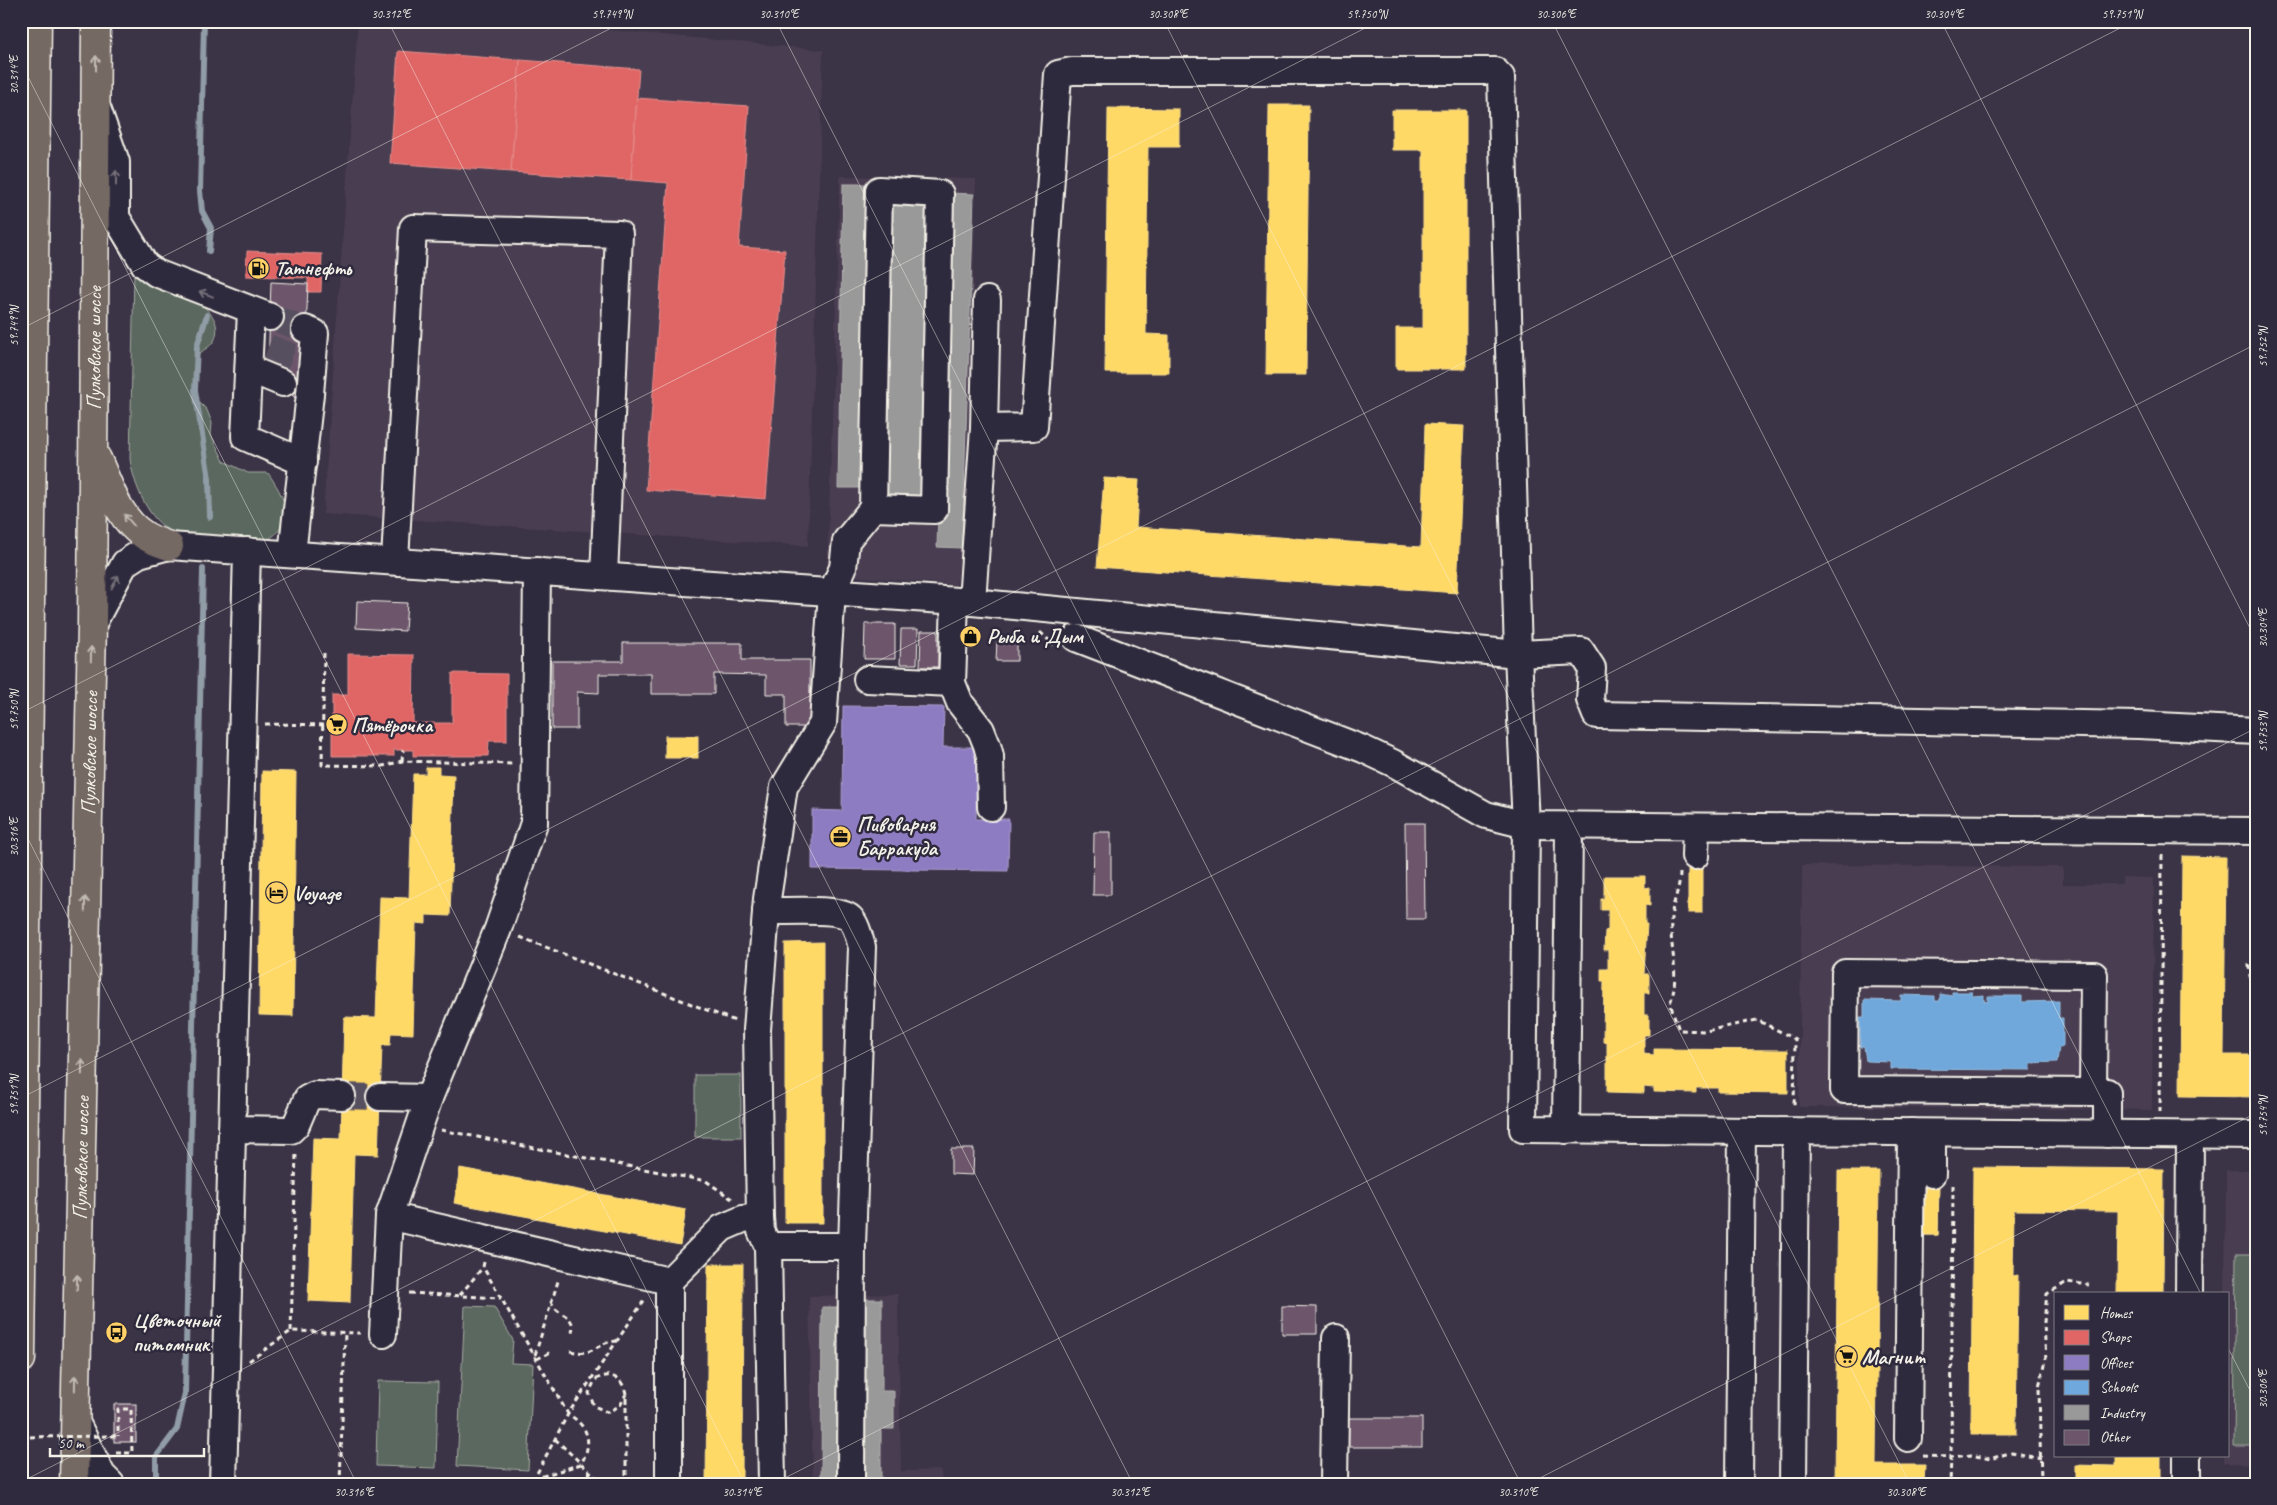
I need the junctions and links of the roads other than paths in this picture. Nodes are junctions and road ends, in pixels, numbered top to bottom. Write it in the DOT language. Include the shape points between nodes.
graph roads {
  1 [pos="36,21"];
  2 [pos="96,21"];
  3 [pos="96,105"];
  4 [pos="28,149"];
  5 [pos="987,300"];
  6 [pos="305,329"];
  7 [pos="249,369"];
  8 [pos="299,390"];
  9 [pos="984,428"];
  10 [pos="93,451"];
  11 [pos="303,462"];
  12 [pos="873,508"];
  13 [pos="169,546"];
  14 [pos="246,551"];
  15 [pos="292,554"];
  16 [pos="395,561"];
  17 [pos="538,571"];
  18 [pos="604,576"];
  19 [pos="832,592"];
  20 [pos="963,602"];
  21 [pos="92,625"];
  22 [pos="1076,638"];
  23 [pos="1518,654"];
  24 [pos="867,680"];
  25 [pos="952,683"];
  26 [pos="2256,731"];
  27 [pos="991,807"];
  28 [pos="1526,825"];
  29 [pos="1569,826"];
  30 [pos="1696,827"];
  31 [pos="2256,831"];
  32 [pos="1688,860"];
  33 [pos="24,874"];
  34 [pos="766,911"];
  35 [pos="2093,1092"];
  36 [pos="342,1096"];
  37 [pos="380,1096"];
  38 [pos="429,1098"];
  39 [pos="232,1129"];
  40 [pos="1566,1130"];
  41 [pos="1742,1131"];
  42 [pos="1795,1132"];
  43 [pos="1921,1132"];
  44 [pos="2107,1134"];
  45 [pos="2190,1134"];
  46 [pos="2256,1135"];
  47 [pos="1942,1178"];
  48 [pos="389,1216"];
  49 [pos="760,1217"];
  50 [pos="768,1246"];
  51 [pos="852,1246"];
  52 [pos="669,1281"];
  53 [pos="2189,1292"];
  54 [pos="22,1299"];
  55 [pos="383,1334"];
  56 [pos="1336,1338"];
  57 [pos="21,1359"];
  58 [pos="75,1420"];
  59 [pos="1908,1438"];
  60 [pos="2187,1458"];
  61 [pos="74,1484"];
  62 [pos="110,1484"];
  63 [pos="223,1484"];
  64 [pos="669,1484"];
  65 [pos="772,1484"];
  66 [pos="851,1484"];
  67 [pos="1334,1484"];
  68 [pos="1739,1484"];
  69 [pos="1793,1484"];
  70 [pos="2187,1484"];
  1 -- 4 [label="highway"];
  3 -- 2 [label="highway, Пулковское шоссе, one-way"];
  7 -- 3 [label="street, one-way" via="259,345 261,314 156,273 145,265 116,217 116,162"];
  3 -- 10 [label="highway, Пулковское шоссе"];
  4 -- 33 [label="highway"];
  5 -- 9 [label="street"];
  6 -- 8 [label="street" via="315,333"];
  7 -- 8 [label="street"];
  7 -- 11 [label="street" via="245,436"];
  8 -- 11 [label="street"];
  9 -- 20 [label="street"];
  9 -- 23 [label="street" via="1034,427 1058,74 1072,71 1495,71 1501,77"];
  13 -- 10 [label="highway, one-way" via="143,535 129,523"];
  10 -- 21 [label="highway, Пулковское шоссе"];
  11 -- 15 [label="street"];
  12 -- 12 [label="street" via="934,510 940,194 879,190"];
  12 -- 19 [label="street" via="846,541 843,568"];
  13 -- 14 [label="street"];
  21 -- 13 [label="street, one-way" via="125,563 139,554"];
  14 -- 15 [label="street"];
  14 -- 39 [label="street"];
  15 -- 16 [label="street"];
  16 -- 17 [label="street"];
  16 -- 18 [label="street" via="413,228 619,234"];
  17 -- 18 [label="street"];
  17 -- 38 [label="street" via="534,823 498,929"];
  18 -- 19 [label="street"];
  19 -- 20 [label="street"];
  19 -- 34 [label="street" via="823,723 784,787"];
  20 -- 23 [label="street"];
  20 -- 25 [label="street"];
  58 -- 21 [label="highway, Пулковское шоссе, one-way"];
  22 -- 28 [label="street" via="1363,749 1486,815"];
  23 -- 26 [label="street" via="1581,650 1592,668 1590,700 1596,715 2129,725"];
  23 -- 28 [label="street"];
  24 -- 25 [label="street"];
  25 -- 27 [label="street" via="960,703 981,730 987,745"];
  28 -- 29 [label="street"];
  28 -- 40 [label="street" via="1523,1129"];
  29 -- 30 [label="street"];
  29 -- 40 [label="street"];
  30 -- 31 [label="street"];
  30 -- 32 [label="street"];
  33 -- 54 [label="highway"];
  34 -- 49 [label="street" via="757,1030"];
  34 -- 51 [label="street" via="837,913 850,918 862,947"];
  35 -- 35 [label="street" via="2094,975 1845,973 1844,1090"];
  35 -- 44 [label="street" via="2107,1092"];
  36 -- 39 [label="street" via="315,1095 307,1099 296,1126 291,1130"];
  37 -- 38 [label="street"];
  38 -- 48 [label="street"];
  39 -- 63 [label="street"];
  40 -- 41 [label="street"];
  41 -- 42 [label="street"];
  41 -- 68 [label="street"];
  42 -- 43 [label="street"];
  42 -- 69 [label="street"];
  43 -- 44 [label="street"];
  43 -- 47 [label="street"];
  43 -- 59 [label="street"];
  44 -- 45 [label="street"];
  45 -- 46 [label="street"];
  45 -- 53 [label="street"];
  48 -- 52 [label="street"];
  48 -- 55 [label="street"];
  49 -- 50 [label="street" via="761,1231"];
  49 -- 52 [label="street" via="743,1219 722,1228"];
  50 -- 51 [label="street"];
  50 -- 65 [label="street"];
  51 -- 66 [label="street"];
  52 -- 64 [label="street"];
  54 -- 57 [label="highway"];
  56 -- 67 [label="street"];
  58 -- 61 [label="highway, Пулковское шоссе"];
  58 -- 62 [label="street" via="102,1475"];
  60 -- 70 [label="street"];
}
